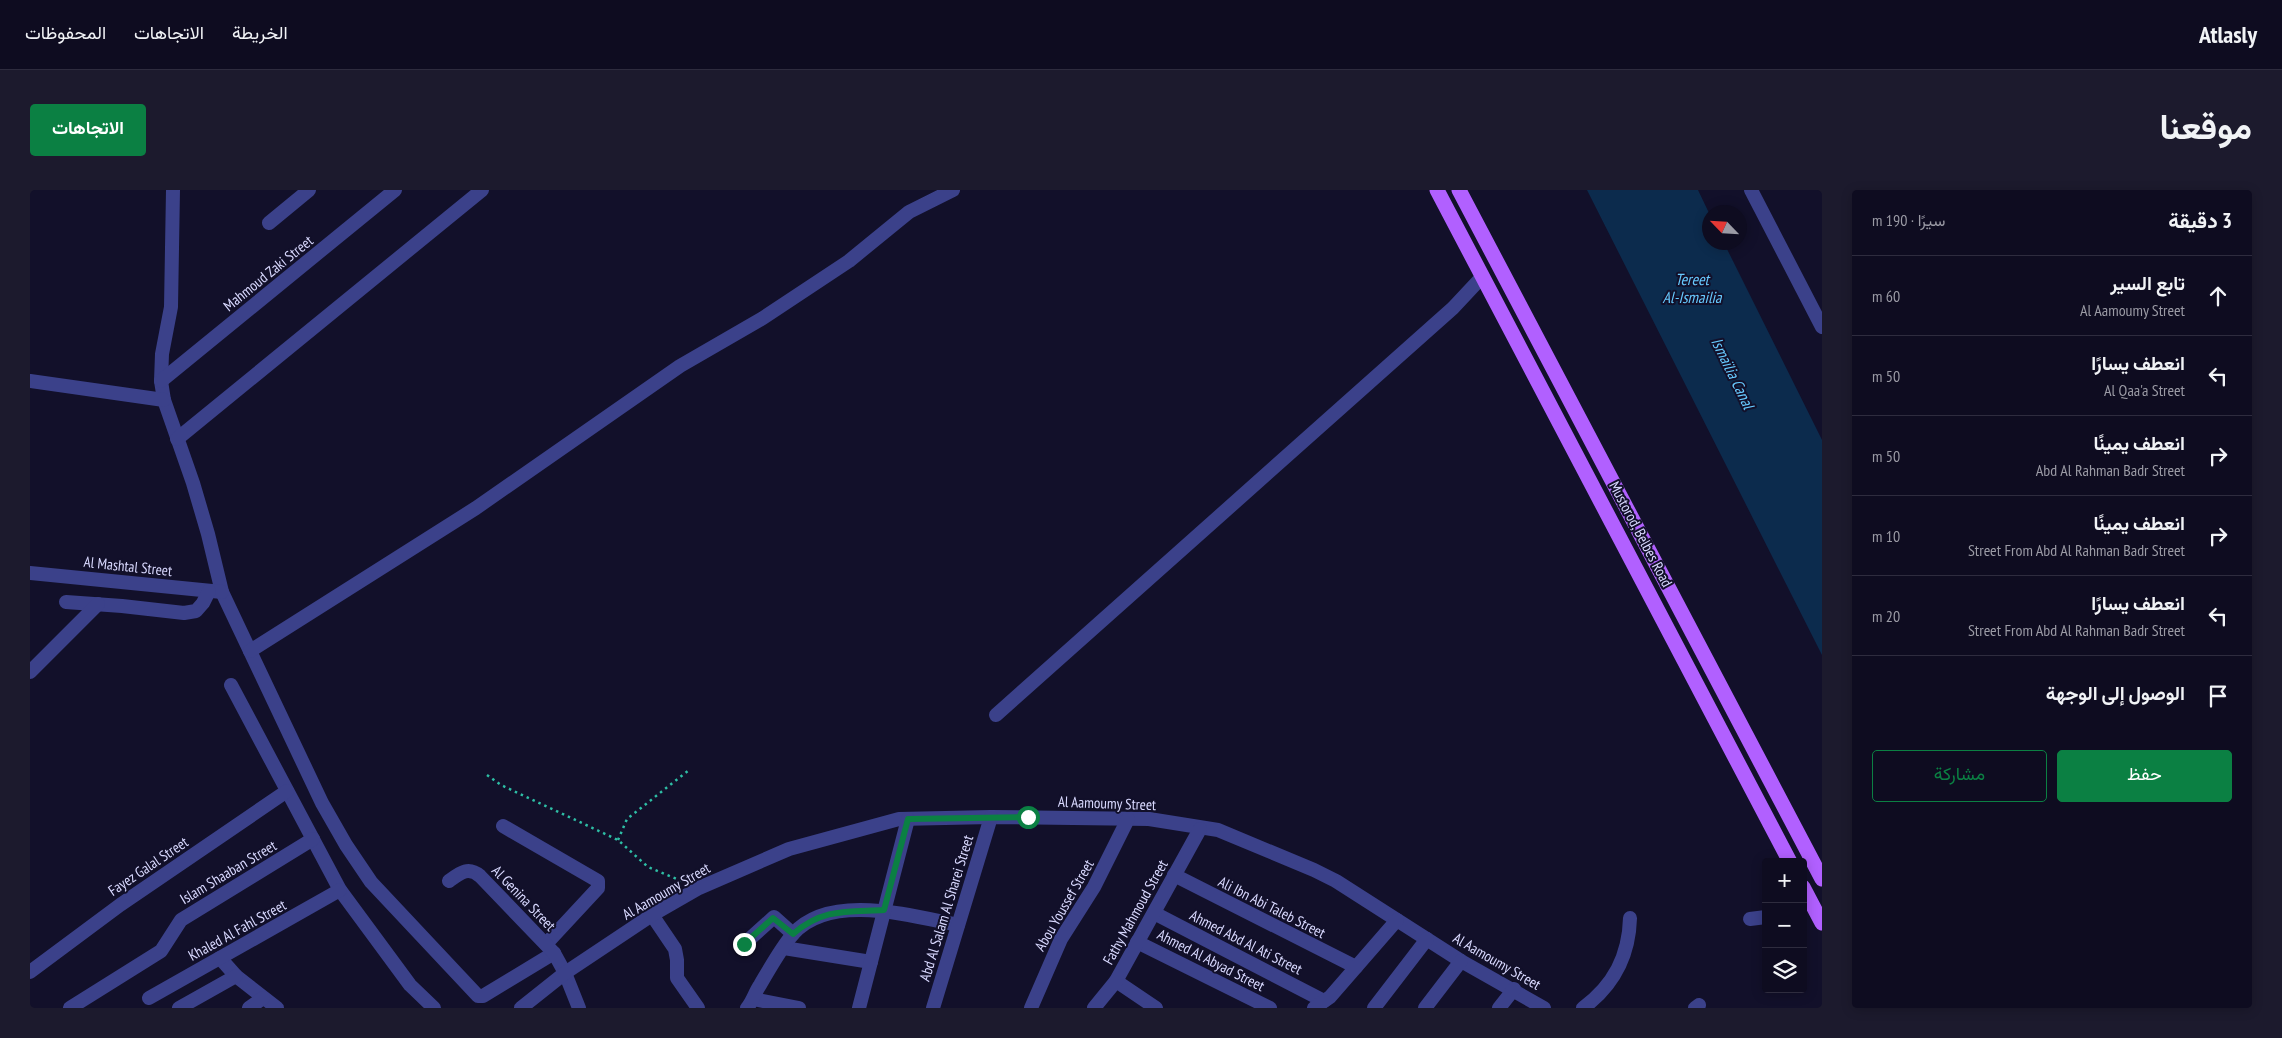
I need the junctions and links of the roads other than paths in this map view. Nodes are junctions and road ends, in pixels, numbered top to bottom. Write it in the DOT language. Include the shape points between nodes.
graph roads {
  1 [pos="173,190"];
  2 [pos="308,190"];
  3 [pos="395,190"];
  4 [pos="482,190"];
  5 [pos="953,190"];
  6 [pos="1437,190"];
  7 [pos="1460,190"];
  8 [pos="1751,190"];
  9 [pos="269,223"];
  10 [pos="1482,277"];
  11 [pos="1822,327"];
  12 [pos="30,381"];
  13 [pos="161,381"];
  14 [pos="164,400"];
  15 [pos="177,439"];
  16 [pos="30,573"];
  17 [pos="215,592"];
  18 [pos="66,602"];
  19 [pos="98,604"];
  20 [pos="250,652"];
  21 [pos="30,672"];
  22 [pos="231,685"];
  23 [pos="996,715"];
  24 [pos="287,791"];
  25 [pos="991,817"];
  26 [pos="908,819"];
  27 [pos="1128,819"];
  28 [pos="503,826"];
  29 [pos="1200,828"];
  30 [pos="312,840"];
  31 [pos="1788,858"];
  32 [pos="1174,875"];
  33 [pos="1822,878"];
  34 [pos="449,881"];
  35 [pos="340,890"];
  36 [pos="1808,906"];
  37 [pos="884,910"];
  38 [pos="1154,912"];
  39 [pos="652,916"];
  40 [pos="1630,918"];
  41 [pos="1762,918"];
  42 [pos="1750,919"];
  43 [pos="1397,920"];
  44 [pos="1822,923"];
  45 [pos="958,925"];
  46 [pos="793,934"];
  47 [pos="1427,939"];
  48 [pos="1137,942"];
  49 [pos="744,944"];
  50 [pos="550,948"];
  51 [pos="784,948"];
  52 [pos="220,958"];
  53 [pos="1461,961"];
  54 [pos="871,962"];
  55 [pos="1356,967"];
  56 [pos="30,972"];
  57 [pos="565,973"];
  58 [pos="236,976"];
  59 [pos="1116,981"];
  60 [pos="1514,990"];
  61 [pos="149,998"];
  62 [pos="263,998"];
  63 [pos="750,1003"];
  64 [pos="1319,1005"];
  65 [pos="70,1008"];
  66 [pos="179,1008"];
  67 [pos="250,1008"];
  68 [pos="277,1008"];
  69 [pos="434,1008"];
  70 [pos="521,1008"];
  71 [pos="579,1008"];
  72 [pos="698,1008"];
  73 [pos="799,1008"];
  74 [pos="859,1008"];
  75 [pos="933,1008"];
  76 [pos="1031,1008"];
  77 [pos="1094,1008"];
  78 [pos="1156,1008"];
  79 [pos="1270,1008"];
  80 [pos="1374,1008"];
  81 [pos="1425,1008"];
  82 [pos="1499,1008"];
  83 [pos="1544,1008"];
  84 [pos="1583,1008"];
  1 -- 13 [label="street" via="171,307 162,354"];
  2 -- 9 [label="street"];
  3 -- 13 [label="street, Mahmoud Zaki Street"];
  4 -- 15 [label="street"];
  5 -- 20 [label="street" via="909,212 833,271 763,318 680,366 476,508"];
  6 -- 10 [label="main road, Mustorod, Belbes Road"];
  7 -- 33 [label="main road, Mustorod, Belbes Road"];
  8 -- 11 [label="street"];
  10 -- 23 [label="street" via="1453,308"];
  10 -- 31 [label="main road, Mustorod, Belbes Road"];
  12 -- 14 [label="street"];
  13 -- 14 [label="street"];
  14 -- 15 [label="street"];
  15 -- 17 [label="street" via="203,517"];
  16 -- 17 [label="street, Al Mashtal Street"];
  17 -- 19 [label="street" via="196,610 184,613"];
  17 -- 20 [label="street"];
  18 -- 19 [label="street"];
  19 -- 21 [label="street"];
  20 -- 50 [label="street" via="322,803 346,845 371,882 474,993 483,996"];
  22 -- 24 [label="street"];
  24 -- 30 [label="street"];
  24 -- 56 [label="street, Fayez Galal Street" via="120,904"];
  25 -- 26 [label="street, Al Aamoumy Street"];
  25 -- 27 [label="street, Al Aamoumy Street"];
  25 -- 45 [label="street, Abd Al Salam Al Sharei Street"];
  26 -- 37 [label="street"];
  26 -- 39 [label="street, Al Aamoumy Street" via="788,849 699,888"];
  27 -- 29 [label="street, Al Aamoumy Street"];
  27 -- 76 [label="street, Abou Youssef Street" via="1094,886 1061,939"];
  28 -- 50 [label="street" via="594,878 599,884"];
  29 -- 32 [label="street, Fathy Mahmoud Street"];
  29 -- 43 [label="street, Al Aamoumy Street" via="1218,830 1314,870 1359,894"];
  30 -- 35 [label="street"];
  30 -- 65 [label="street, Islam Shaaban Street" via="181,920 161,951"];
  32 -- 38 [label="street, Fathy Mahmoud Street"];
  32 -- 55 [label="street, Ali Ibn Abi Taleb Street"];
  34 -- 50 [label="street, Al Genina Street" via="462,871 475,872"];
  35 -- 52 [label="street, Khaled Al Fahl Street"];
  35 -- 69 [label="street" via="410,985"];
  36 -- 44 [label="main road"];
  37 -- 45 [label="street"];
  37 -- 46 [label="street" via="821,915"];
  37 -- 54 [label="street"];
  38 -- 48 [label="street, Fathy Mahmoud Street"];
  38 -- 64 [label="street, Ahmed Abd Al Ati Street"];
  39 -- 57 [label="street, Al Aamoumy Street"];
  39 -- 72 [label="street" via="675,949 677,978"];
  40 -- 84 [label="street" via="1630,935 1621,966 1612,981"];
  41 -- 42 [label="street"];
  43 -- 47 [label="street, Al Aamoumy Street"];
  43 -- 55 [label="street"];
  45 -- 75 [label="street, Abd Al Salam Al Sharei Street"];
  46 -- 49 [label="street" via="773,918"];
  46 -- 51 [label="street"];
  47 -- 53 [label="street, Al Aamoumy Street"];
  47 -- 80 [label="street"];
  48 -- 59 [label="street, Fathy Mahmoud Street"];
  48 -- 79 [label="street, Ahmed Al Abyad Street"];
  50 -- 57 [label="street, Al Genina Street"];
  51 -- 54 [label="street"];
  51 -- 63 [label="street"];
  52 -- 58 [label="street"];
  52 -- 61 [label="street, Khaled Al Fahl Street"];
  53 -- 60 [label="street, Al Aamoumy Street"];
  53 -- 81 [label="street"];
  54 -- 74 [label="street"];
  55 -- 64 [label="street"];
  57 -- 70 [label="street, Al Aamoumy Street"];
  57 -- 71 [label="street, Al Genina Street"];
  58 -- 62 [label="street"];
  58 -- 66 [label="street"];
  59 -- 77 [label="street, Fathy Mahmoud Street"];
  59 -- 78 [label="street"];
  60 -- 82 [label="street"];
  60 -- 83 [label="street, Al Aamoumy Street"];
  62 -- 67 [label="street"];
  62 -- 68 [label="street"];
  63 -- 73 [label="street"];
}
